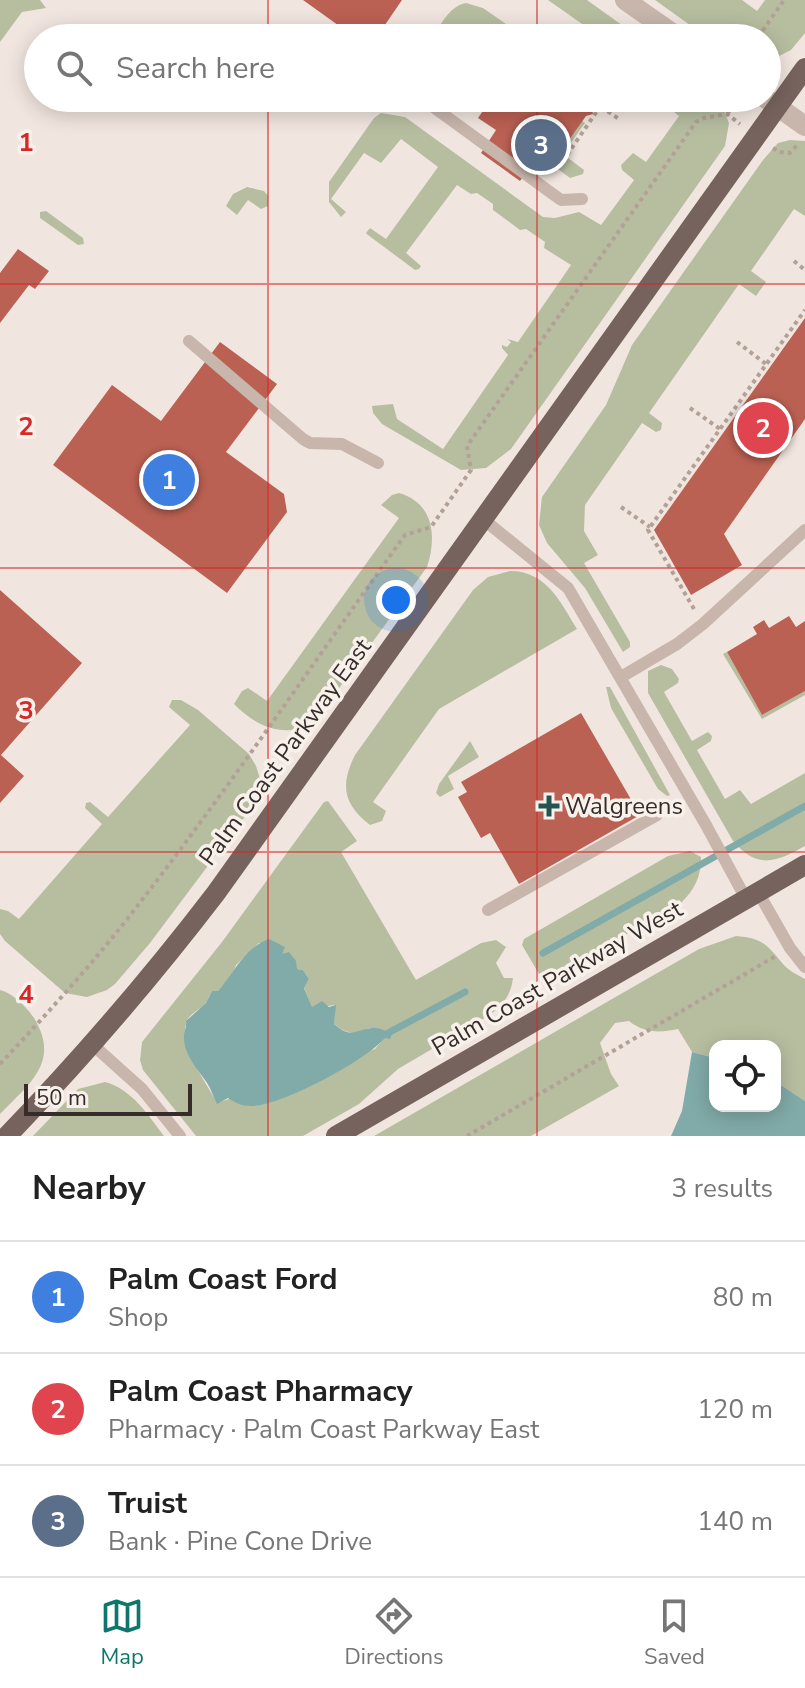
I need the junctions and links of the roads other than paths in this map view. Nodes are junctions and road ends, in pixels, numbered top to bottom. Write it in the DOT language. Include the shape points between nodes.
graph roads {
  1 [pos="625,0"];
  2 [pos="659,24"];
  3 [pos="805,68"];
  4 [pos="781,92"];
  5 [pos="440,112"];
  6 [pos="764,112"];
  7 [pos="781,112"];
  8 [pos="803,133"];
  9 [pos="582,199"];
  10 [pos="189,341"];
  11 [pos="378,463"];
  12 [pos="483,519"];
  13 [pos="805,530"];
  14 [pos="621,677"];
  15 [pos="657,815"];
  16 [pos="805,865"];
  17 [pos="752,895"];
  18 [pos="488,910"];
  19 [pos="805,967"];
  20 [pos="93,1045"];
  21 [pos="7,1136"];
  22 [pos="180,1136"];
  23 [pos="336,1136"];
  1 -- 2 [label="street"];
  3 -- 4 [label="main road, Palm Coast Parkway East"];
  5 -- 9 [label="lane" via="561,200"];
  6 -- 12 [label="main road, Palm Coast Parkway East"];
  7 -- 8 [label="street"];
  10 -- 11 [label="lane" via="310,443 342,444"];
  12 -- 14 [label="lane" via="568,588"];
  12 -- 20 [label="main road, Palm Coast Parkway East" via="216,893"];
  13 -- 14 [label="lane" via="703,624"];
  14 -- 17 [label="lane" via="725,862"];
  15 -- 18 [label="lane"];
  16 -- 17 [label="main road, Palm Coast Parkway West"];
  17 -- 19 [label="lane"];
  17 -- 23 [label="main road, Palm Coast Parkway West"];
  20 -- 21 [label="main road, Palm Coast Parkway East"];
  20 -- 22 [label="lane" via="142,1089"];
}
